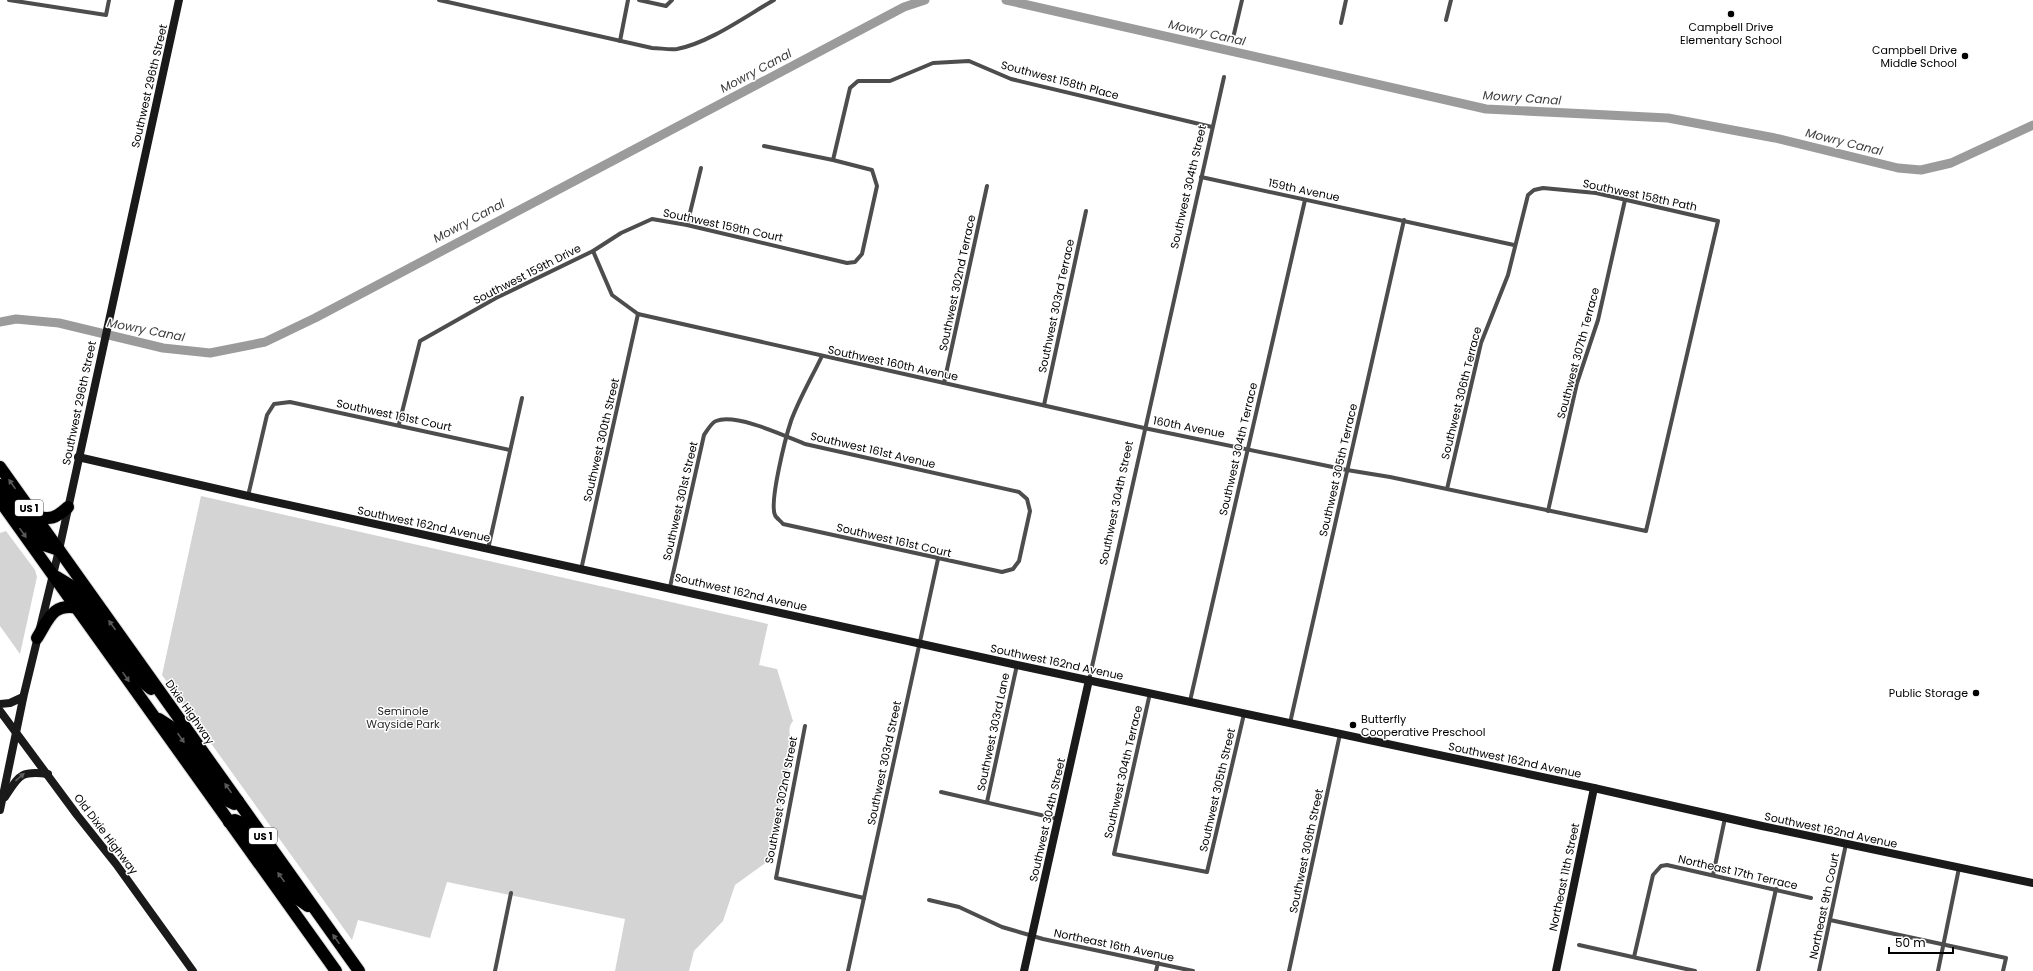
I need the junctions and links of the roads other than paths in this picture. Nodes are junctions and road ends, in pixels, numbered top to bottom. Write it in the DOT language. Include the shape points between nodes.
graph roads {
  1 [pos="9,0"];
  2 [pos="109,0"];
  3 [pos="179,0"];
  4 [pos="439,0"];
  5 [pos="628,0"];
  6 [pos="639,0"];
  7 [pos="672,0"];
  8 [pos="774,0"];
  9 [pos="1242,0"];
  10 [pos="1346,0"];
  11 [pos="1451,0"];
  12 [pos="1446,20"];
  13 [pos="1341,23"];
  14 [pos="1234,34"];
  15 [pos="620,41"];
  16 [pos="1224,77"];
  17 [pos="1212,127"];
  18 [pos="764,146"];
  19 [pos="833,160"];
  20 [pos="701,168"];
  21 [pos="1201,177"];
  22 [pos="987,186"];
  23 [pos="1534,190"];
  24 [pos="1305,200"];
  25 [pos="1625,200"];
  26 [pos="1086,211"];
  27 [pos="1404,220"];
  28 [pos="688,225"];
  29 [pos="1514,245"];
  30 [pos="594,251"];
  31 [pos="638,314"];
  32 [pos="822,356"];
  33 [pos="944,383"];
  34 [pos="522,398"];
  35 [pos="1044,405"];
  36 [pos="715,421"];
  37 [pos="399,424"];
  38 [pos="1144,428"];
  39 [pos="788,437"];
  40 [pos="1247,448"];
  41 [pos="510,450"];
  42 [pos="78,457"];
  43 [pos="0,467"];
  44 [pos="1347,470"];
  45 [pos="0,485"];
  46 [pos="1447,489"];
  47 [pos="248,496"];
  48 [pos="0,501"];
  49 [pos="68,507"];
  50 [pos="1548,511"];
  51 [pos="34,515"];
  52 [pos="488,549"];
  53 [pos="59,550"];
  54 [pos="938,559"];
  55 [pos="1013,569"];
  56 [pos="581,570"];
  57 [pos="53,576"];
  58 [pos="670,587"];
  59 [pos="78,608"];
  60 [pos="37,638"];
  61 [pos="919,643"];
  62 [pos="1017,665"];
  63 [pos="1089,680"];
  64 [pos="1150,693"];
  65 [pos="24,697"];
  66 [pos="1190,701"];
  67 [pos="167,702"];
  68 [pos="0,704"];
  69 [pos="0,711"];
  70 [pos="152,713"];
  71 [pos="1244,713"];
  72 [pos="1290,723"];
  73 [pos="805,726"];
  74 [pos="16,731"];
  75 [pos="1340,734"];
  76 [pos="48,774"];
  77 [pos="1594,788"];
  78 [pos="941,792"];
  79 [pos="238,801"];
  80 [pos="2,802"];
  81 [pos="986,802"];
  82 [pos="0,810"];
  83 [pos="1725,818"];
  84 [pos="1058,819"];
  85 [pos="229,822"];
  86 [pos="1846,844"];
  87 [pos="1959,868"];
  88 [pos="1207,872"];
  89 [pos="1714,875"];
  90 [pos="2033,883"];
  91 [pos="1776,889"];
  92 [pos="511,893"];
  93 [pos="864,898"];
  94 [pos="1811,898"];
  95 [pos="929,900"];
  96 [pos="318,914"];
  97 [pos="1830,920"];
  98 [pos="1032,935"];
  99 [pos="1579,945"];
  100 [pos="1944,945"];
  101 [pos="1634,957"];
  102 [pos="1158,964"];
  103 [pos="193,971"];
  104 [pos="336,971"];
  105 [pos="359,971"];
  106 [pos="495,971"];
  107 [pos="848,971"];
  108 [pos="1024,971"];
  109 [pos="1156,971"];
  110 [pos="1193,971"];
  111 [pos="1289,971"];
  112 [pos="1556,971"];
  113 [pos="1695,971"];
  114 [pos="1758,971"];
  115 [pos="1819,971"];
  116 [pos="1938,971"];
  117 [pos="2003,971"];
  1 -- 2 [label="street" via="106,14"];
  3 -- 42 [label="street, Southwest 296th Street"];
  4 -- 15 [label="street"];
  5 -- 15 [label="street"];
  6 -- 7 [label="street" via="666,6"];
  8 -- 15 [label="street" via="711,36 688,46 676,49 652,48"];
  9 -- 14 [label="street"];
  10 -- 13 [label="street"];
  11 -- 12 [label="street"];
  16 -- 17 [label="street, Southwest 304th Street"];
  17 -- 19 [label="street, Southwest 158th Place" via="1011,79 969,61 933,63 890,81 858,81 850,88"];
  17 -- 21 [label="street, Southwest 304th Street"];
  18 -- 19 [label="street"];
  19 -- 28 [label="street, Southwest 159th Court" via="872,170 877,186 862,254 855,262 847,263"];
  20 -- 28 [label="street"];
  21 -- 24 [label="street, 159th Avenue"];
  21 -- 38 [label="street, Southwest 304th Street"];
  22 -- 33 [label="street, Southwest 302nd Terrace"];
  23 -- 25 [label="street, Southwest 158th Path" via="1569,189"];
  23 -- 29 [label="street, Southwest 306th Terrace" via="1528,194 1524,203"];
  24 -- 27 [label="street, 159th Avenue"];
  24 -- 40 [label="street, Southwest 304th Terrace"];
  25 -- 50 [label="street, Southwest 307th Terrace" via="1598,320 1577,383"];
  25 -- 50 [label="street, Southwest 158th Path" via="1718,221 1646,531"];
  26 -- 35 [label="street, Southwest 303rd Terrace"];
  27 -- 29 [label="street, 159th Avenue"];
  27 -- 44 [label="street, Southwest 305th Terrace"];
  28 -- 30 [label="street, Southwest 159th Court" via="652,219 621,233"];
  29 -- 46 [label="street, Southwest 306th Terrace" via="1502,293 1482,343"];
  30 -- 31 [label="street, Southwest 159th Drive" via="612,295"];
  30 -- 37 [label="street, Southwest 159th Drive" via="496,298 420,341"];
  31 -- 32 [label="street, Southwest 160th Avenue"];
  31 -- 56 [label="street, Southwest 300th Street"];
  32 -- 33 [label="street, Southwest 160th Avenue"];
  32 -- 39 [label="street" via="792,420"];
  33 -- 35 [label="street, Southwest 160th Avenue"];
  34 -- 41 [label="street"];
  35 -- 38 [label="street, Southwest 160th Avenue"];
  36 -- 39 [label="street, Southwest 161st Avenue" via="726,419 762,427"];
  36 -- 58 [label="street, Southwest 301st Street" via="704,435"];
  37 -- 41 [label="street, Southwest 161st Court"];
  37 -- 47 [label="street, Southwest 161st Court" via="290,402 274,404 267,415"];
  38 -- 40 [label="street, 160th Avenue"];
  38 -- 63 [label="street, Southwest 304th Street"];
  39 -- 54 [label="street, Southwest 161st Court" via="773,505 775,516 783,524"];
  39 -- 55 [label="street, Southwest 161st Avenue" via="805,444 1019,492 1027,499 1030,511 1019,561"];
  40 -- 44 [label="street, 160th Avenue"];
  40 -- 66 [label="street, Southwest 304th Terrace"];
  41 -- 52 [label="street"];
  42 -- 47 [label="street, Southwest 162nd Avenue"];
  42 -- 49 [label="street, Southwest 296th Street"];
  51 -- 43 [label="highway, Dixie Highway / US 1, one-way"];
  44 -- 46 [label="street"];
  44 -- 72 [label="street, Southwest 305th Terrace"];
  45 -- 53 [label="highway" via="44,545"];
  46 -- 50 [label="street"];
  47 -- 52 [label="street, Southwest 162nd Avenue"];
  48 -- 57 [label="highway, US 1, one-way"];
  49 -- 51 [label="highway" via="52,519"];
  49 -- 53 [label="street, Southwest 296th Street"];
  51 -- 53 [label="highway, Dixie Highway / US 1"];
  52 -- 56 [label="street, Southwest 162nd Avenue"];
  53 -- 57 [label="street, Southwest 296th Street"];
  67 -- 53 [label="highway, Dixie Highway / US 1, one-way"];
  54 -- 55 [label="street, Southwest 161st Court" via="1002,572"];
  54 -- 61 [label="street, Southwest 303rd Street"];
  56 -- 58 [label="street, Southwest 162nd Avenue"];
  57 -- 59 [label="highway, US 1"];
  57 -- 60 [label="street, Southwest 296th Street"];
  57 -- 67 [label="highway" via="74,588 144,684"];
  58 -- 61 [label="street, Southwest 162nd Avenue"];
  59 -- 60 [label="highway" via="58,608"];
  59 -- 70 [label="highway, US 1, one-way"];
  60 -- 65 [label="street, Southwest 296th Street"];
  61 -- 62 [label="street, Southwest 162nd Avenue"];
  61 -- 93 [label="street, Southwest 303rd Street"];
  62 -- 63 [label="street, Southwest 162nd Avenue"];
  62 -- 81 [label="street, Southwest 303rd Lane"];
  63 -- 64 [label="street, Southwest 162nd Avenue"];
  63 -- 84 [label="street, Southwest 304th Street"];
  64 -- 66 [label="street, Southwest 162nd Avenue"];
  64 -- 88 [label="street, Southwest 304th Terrace" via="1114,854"];
  65 -- 68 [label="street"];
  65 -- 74 [label="street, Southwest 296th Street"];
  66 -- 71 [label="street, Southwest 162nd Avenue"];
  79 -- 67 [label="highway, Dixie Highway / US 1, one-way"];
  69 -- 74 [label="street, Old Dixie Highway"];
  70 -- 79 [label="highway, one-way" via="176,730 224,799 234,804"];
  70 -- 85 [label="highway, US 1"];
  71 -- 72 [label="street, Southwest 162nd Avenue"];
  71 -- 88 [label="street, Southwest 305th Street"];
  72 -- 75 [label="street, Southwest 162nd Avenue"];
  73 -- 93 [label="street, Southwest 302nd Street" via="776,878"];
  74 -- 76 [label="street, Old Dixie Highway"];
  74 -- 80 [label="street, Southwest 296th Street"];
  75 -- 77 [label="street, Southwest 162nd Avenue"];
  75 -- 111 [label="street, Southwest 306th Street"];
  80 -- 76 [label="street, one-way" via="22,774"];
  76 -- 103 [label="street, Old Dixie Highway"];
  77 -- 83 [label="street, Southwest 162nd Avenue"];
  77 -- 112 [label="street, Northeast 11th Street"];
  78 -- 81 [label="street"];
  79 -- 96 [label="highway, Dixie Highway / US 1"];
  80 -- 82 [label="street, Southwest 296th Street"];
  81 -- 84 [label="street"];
  83 -- 86 [label="street, Southwest 162nd Avenue"];
  83 -- 89 [label="street"];
  84 -- 98 [label="street, Southwest 304th Street"];
  96 -- 85 [label="highway, one-way" via="294,896 240,822"];
  85 -- 104 [label="highway, US 1"];
  86 -- 87 [label="street, Southwest 162nd Avenue"];
  86 -- 97 [label="street, Northeast 9th Court"];
  87 -- 90 [label="street, Southwest 162nd Avenue"];
  87 -- 100 [label="street"];
  89 -- 91 [label="street, Northeast 17th Terrace"];
  89 -- 101 [label="street, Northeast 17th Terrace" via="1661,866 1653,875"];
  91 -- 94 [label="street, Northeast 17th Terrace"];
  91 -- 114 [label="street"];
  92 -- 106 [label="street"];
  93 -- 107 [label="street, Southwest 303rd Street"];
  95 -- 98 [label="street, Northeast 16th Avenue" via="959,907 1002,927"];
  105 -- 96 [label="highway, Dixie Highway / US 1, one-way"];
  97 -- 100 [label="street"];
  97 -- 115 [label="street, Northeast 9th Court"];
  98 -- 102 [label="street, Northeast 16th Avenue"];
  98 -- 108 [label="street, Southwest 304th Street"];
  99 -- 101 [label="street"];
  100 -- 116 [label="street"];
  100 -- 117 [label="street" via="2006,958"];
  101 -- 113 [label="street"];
  102 -- 109 [label="street"];
  102 -- 110 [label="street, Northeast 16th Avenue"];
}
